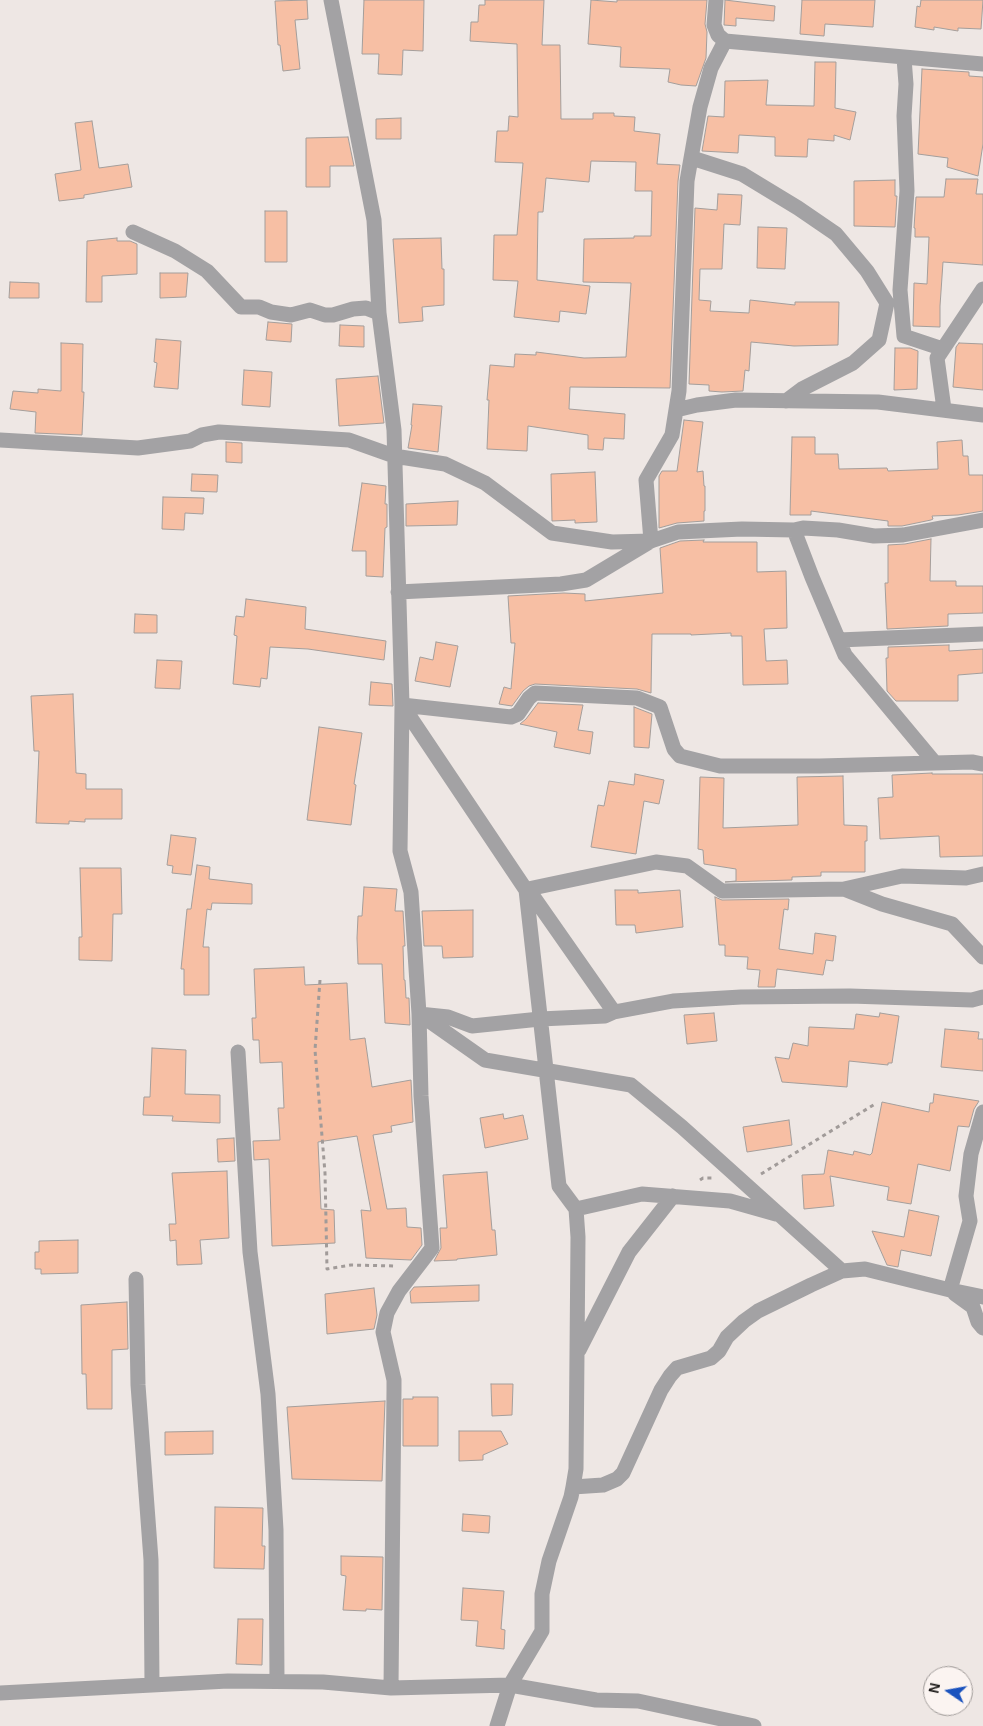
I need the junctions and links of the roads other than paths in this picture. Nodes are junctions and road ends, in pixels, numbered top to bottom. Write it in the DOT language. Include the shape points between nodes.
graph roads {
  1 [pos="331,0"];
  2 [pos="716,0"];
  3 [pos="725,41"];
  4 [pos="904,58"];
  5 [pos="983,64"];
  6 [pos="692,158"];
  7 [pos="133,232"];
  8 [pos="983,289"];
  9 [pos="379,313"];
  10 [pos="904,336"];
  11 [pos="879,340"];
  12 [pos="942,349"];
  13 [pos="786,401"];
  14 [pos="944,409"];
  15 [pos="676,410"];
  16 [pos="983,415"];
  17 [pos="0,440"];
  18 [pos="394,456"];
  19 [pos="983,520"];
  20 [pos="794,530"];
  21 [pos="651,541"];
  22 [pos="398,592"];
  23 [pos="983,634"];
  24 [pos="840,640"];
  25 [pos="402,705"];
  26 [pos="935,763"];
  27 [pos="983,764"];
  28 [pos="983,874"];
  29 [pos="844,889"];
  30 [pos="983,956"];
  31 [pos="983,997"];
  32 [pos="614,1012"];
  33 [pos="420,1014"];
  34 [pos="540,1019"];
  35 [pos="238,1052"];
  36 [pos="546,1071"];
  37 [pos="983,1112"];
  38 [pos="673,1196"];
  39 [pos="576,1209"];
  40 [pos="781,1216"];
  41 [pos="842,1270"];
  42 [pos="136,1279"];
  43 [pos="950,1290"];
  44 [pos="983,1297"];
  45 [pos="983,1328"];
  46 [pos="577,1353"];
  47 [pos="573,1487"];
  48 [pos="277,1681"];
  49 [pos="152,1685"];
  50 [pos="510,1685"];
  51 [pos="391,1688"];
  52 [pos="0,1693"];
  53 [pos="497,1726"];
  54 [pos="754,1726"];
  1 -- 9 [label="street" via="374,220"];
  2 -- 3 [label="street" via="714,25"];
  3 -- 4 [label="street"];
  3 -- 6 [label="street" via="711,68 700,107"];
  4 -- 5 [label="street"];
  4 -- 10 [label="street" via="906,191 900,290"];
  6 -- 11 [label="street" via="742,174 836,234 867,271 887,303"];
  6 -- 15 [label="street" via="687,182"];
  7 -- 9 [label="street" via="175,251 207,271 241,307 259,307 291,315 310,310 333,315 366,308"];
  8 -- 12 [label="street"];
  9 -- 18 [label="street" via="394,430"];
  10 -- 11 [label="street"];
  10 -- 12 [label="street"];
  11 -- 13 [label="street" via="853,363 802,389"];
  12 -- 14 [label="street" via="937,358"];
  13 -- 14 [label="street" via="878,402"];
  13 -- 15 [label="street" via="736,400"];
  14 -- 16 [label="street"];
  15 -- 21 [label="street" via="672,435 646,480"];
  17 -- 18 [label="street" via="138,448 219,432 349,440"];
  18 -- 21 [label="street" via="444,464 485,483 552,533 612,542"];
  18 -- 22 [label="street"];
  19 -- 20 [label="street" via="874,536 838,530"];
  20 -- 21 [label="street" via="678,532"];
  20 -- 24 [label="street"];
  21 -- 22 [label="street" via="586,580"];
  22 -- 25 [label="street"];
  23 -- 24 [label="street"];
  24 -- 26 [label="street" via="845,655"];
  25 -- 26 [label="street" via="511,717 518,714 535,693 638,698 660,707 674,749 680,756 720,766"];
  25 -- 33 [label="street" via="400,851 411,892"];
  25 -- 34 [label="street" via="526,890"];
  26 -- 27 [label="street"];
  28 -- 29 [label="street" via="966,878 902,876"];
  29 -- 30 [label="street" via="882,904 952,924"];
  29 -- 32 [label="street" via="722,891 687,866 656,862 528,889"];
  31 -- 32 [label="street" via="972,1000 741,997 673,1001"];
  32 -- 34 [label="street" via="604,1016"];
  33 -- 34 [label="street" via="448,1017 472,1026"];
  33 -- 36 [label="street" via="485,1060"];
  33 -- 51 [label="street" via="421,1096 432,1248 399,1291 387,1313 383,1332 394,1380"];
  34 -- 36 [label="street"];
  35 -- 48 [label="street" via="250,1252 268,1403 276,1530"];
  36 -- 39 [label="street" via="559,1186"];
  36 -- 40 [label="street" via="631,1085"];
  37 -- 43 [label="street" via="971,1154 966,1196 970,1220"];
  38 -- 39 [label="street" via="642,1194"];
  38 -- 40 [label="street" via="730,1201"];
  38 -- 46 [label="street" via="629,1252"];
  39 -- 46 [label="street"];
  40 -- 41 [label="street"];
  41 -- 43 [label="street" via="865,1269"];
  41 -- 47 [label="street" via="758,1311 727,1337 711,1358 677,1368 661,1390 624,1473 603,1485"];
  42 -- 49 [label="street" via="138,1385 151,1560"];
  43 -- 44 [label="street"];
  43 -- 45 [label="street" via="973,1307"];
  46 -- 47 [label="street"];
  47 -- 50 [label="street" via="543,1586 542,1632"];
  48 -- 49 [label="street"];
  48 -- 51 [label="street"];
  49 -- 52 [label="street"];
  50 -- 51 [label="street"];
  50 -- 53 [label="street"];
  50 -- 54 [label="street" via="596,1700 638,1701"];
}
